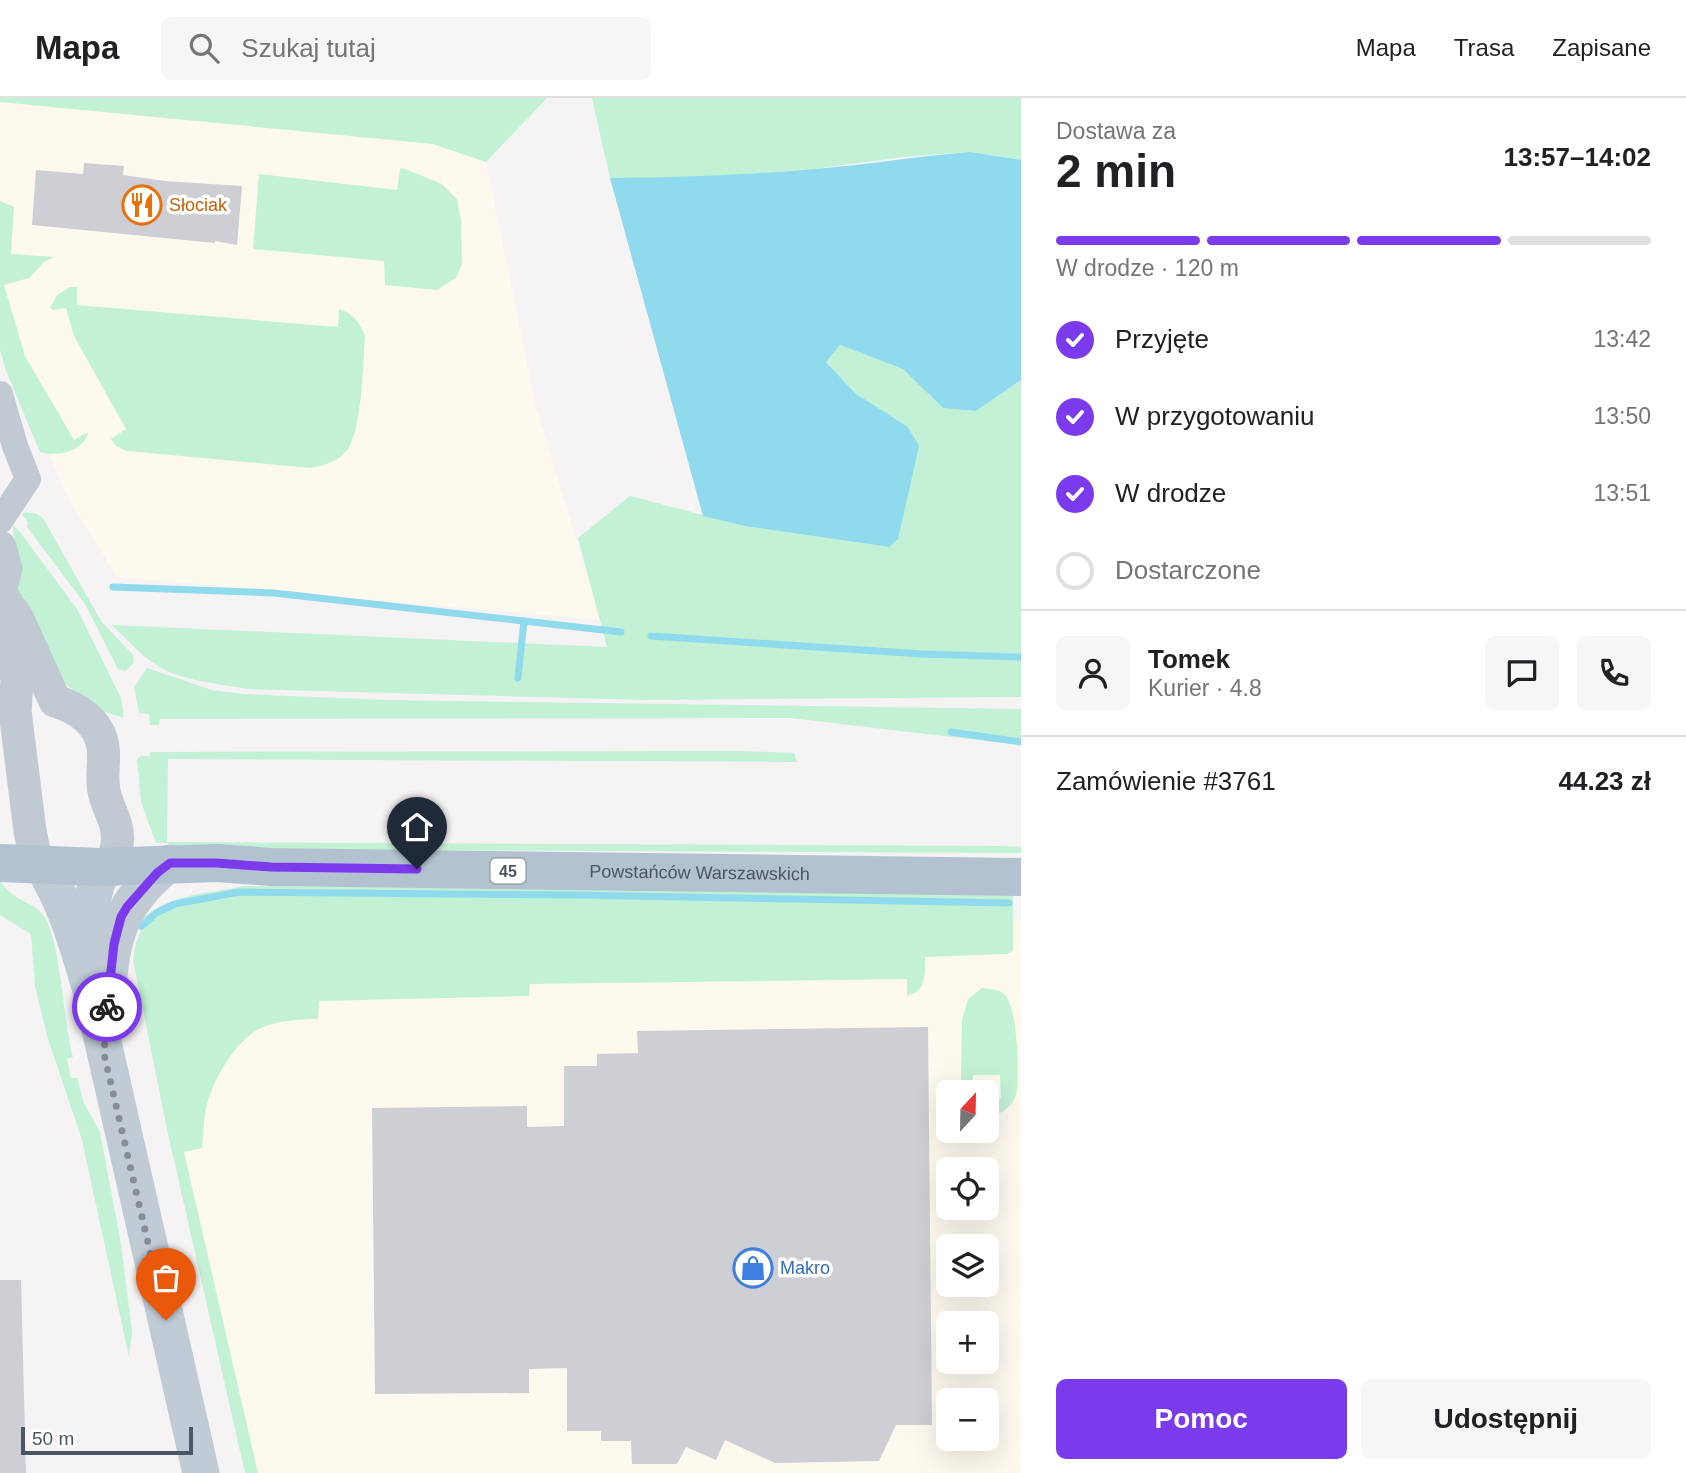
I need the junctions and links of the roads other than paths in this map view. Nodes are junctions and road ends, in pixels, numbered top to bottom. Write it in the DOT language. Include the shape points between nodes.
graph roads {
  1 [pos="0,394"];
  2 [pos="0,521"];
  3 [pos="0,547"];
  4 [pos="0,592"];
  5 [pos="0,636"];
  6 [pos="0,863"];
  7 [pos="170,863"];
  8 [pos="42,865"];
  9 [pos="103,876"];
  10 [pos="1021,877"];
  11 [pos="92,994"];
  12 [pos="104,1054"];
  13 [pos="201,1473"];
  1 -- 2 [label="street" via="29,479"];
  3 -- 4 [label="street" via="6,569"];
  4 -- 9 [label="street" via="17,617 55,701 79,712 100,736 104,793 118,840"];
  5 -- 8 [label="street" via="17,680 15,711 30,831"];
  6 -- 8 [label="main road, Powstańców Warszawskich / 45"];
  7 -- 9 [label="main road, Powstańców Warszawskich / 45"];
  7 -- 10 [label="main road, Powstańców Warszawskich / 45"];
  7 -- 12 [label="main road" via="121,917 111,964"];
  8 -- 9 [label="main road, Powstańców Warszawskich / 45"];
  8 -- 11 [label="main road" via="73,932"];
  9 -- 11 [label="main road" via="91,905"];
  11 -- 12 [label="main road"];
  12 -- 13 [label="main road"];
}
